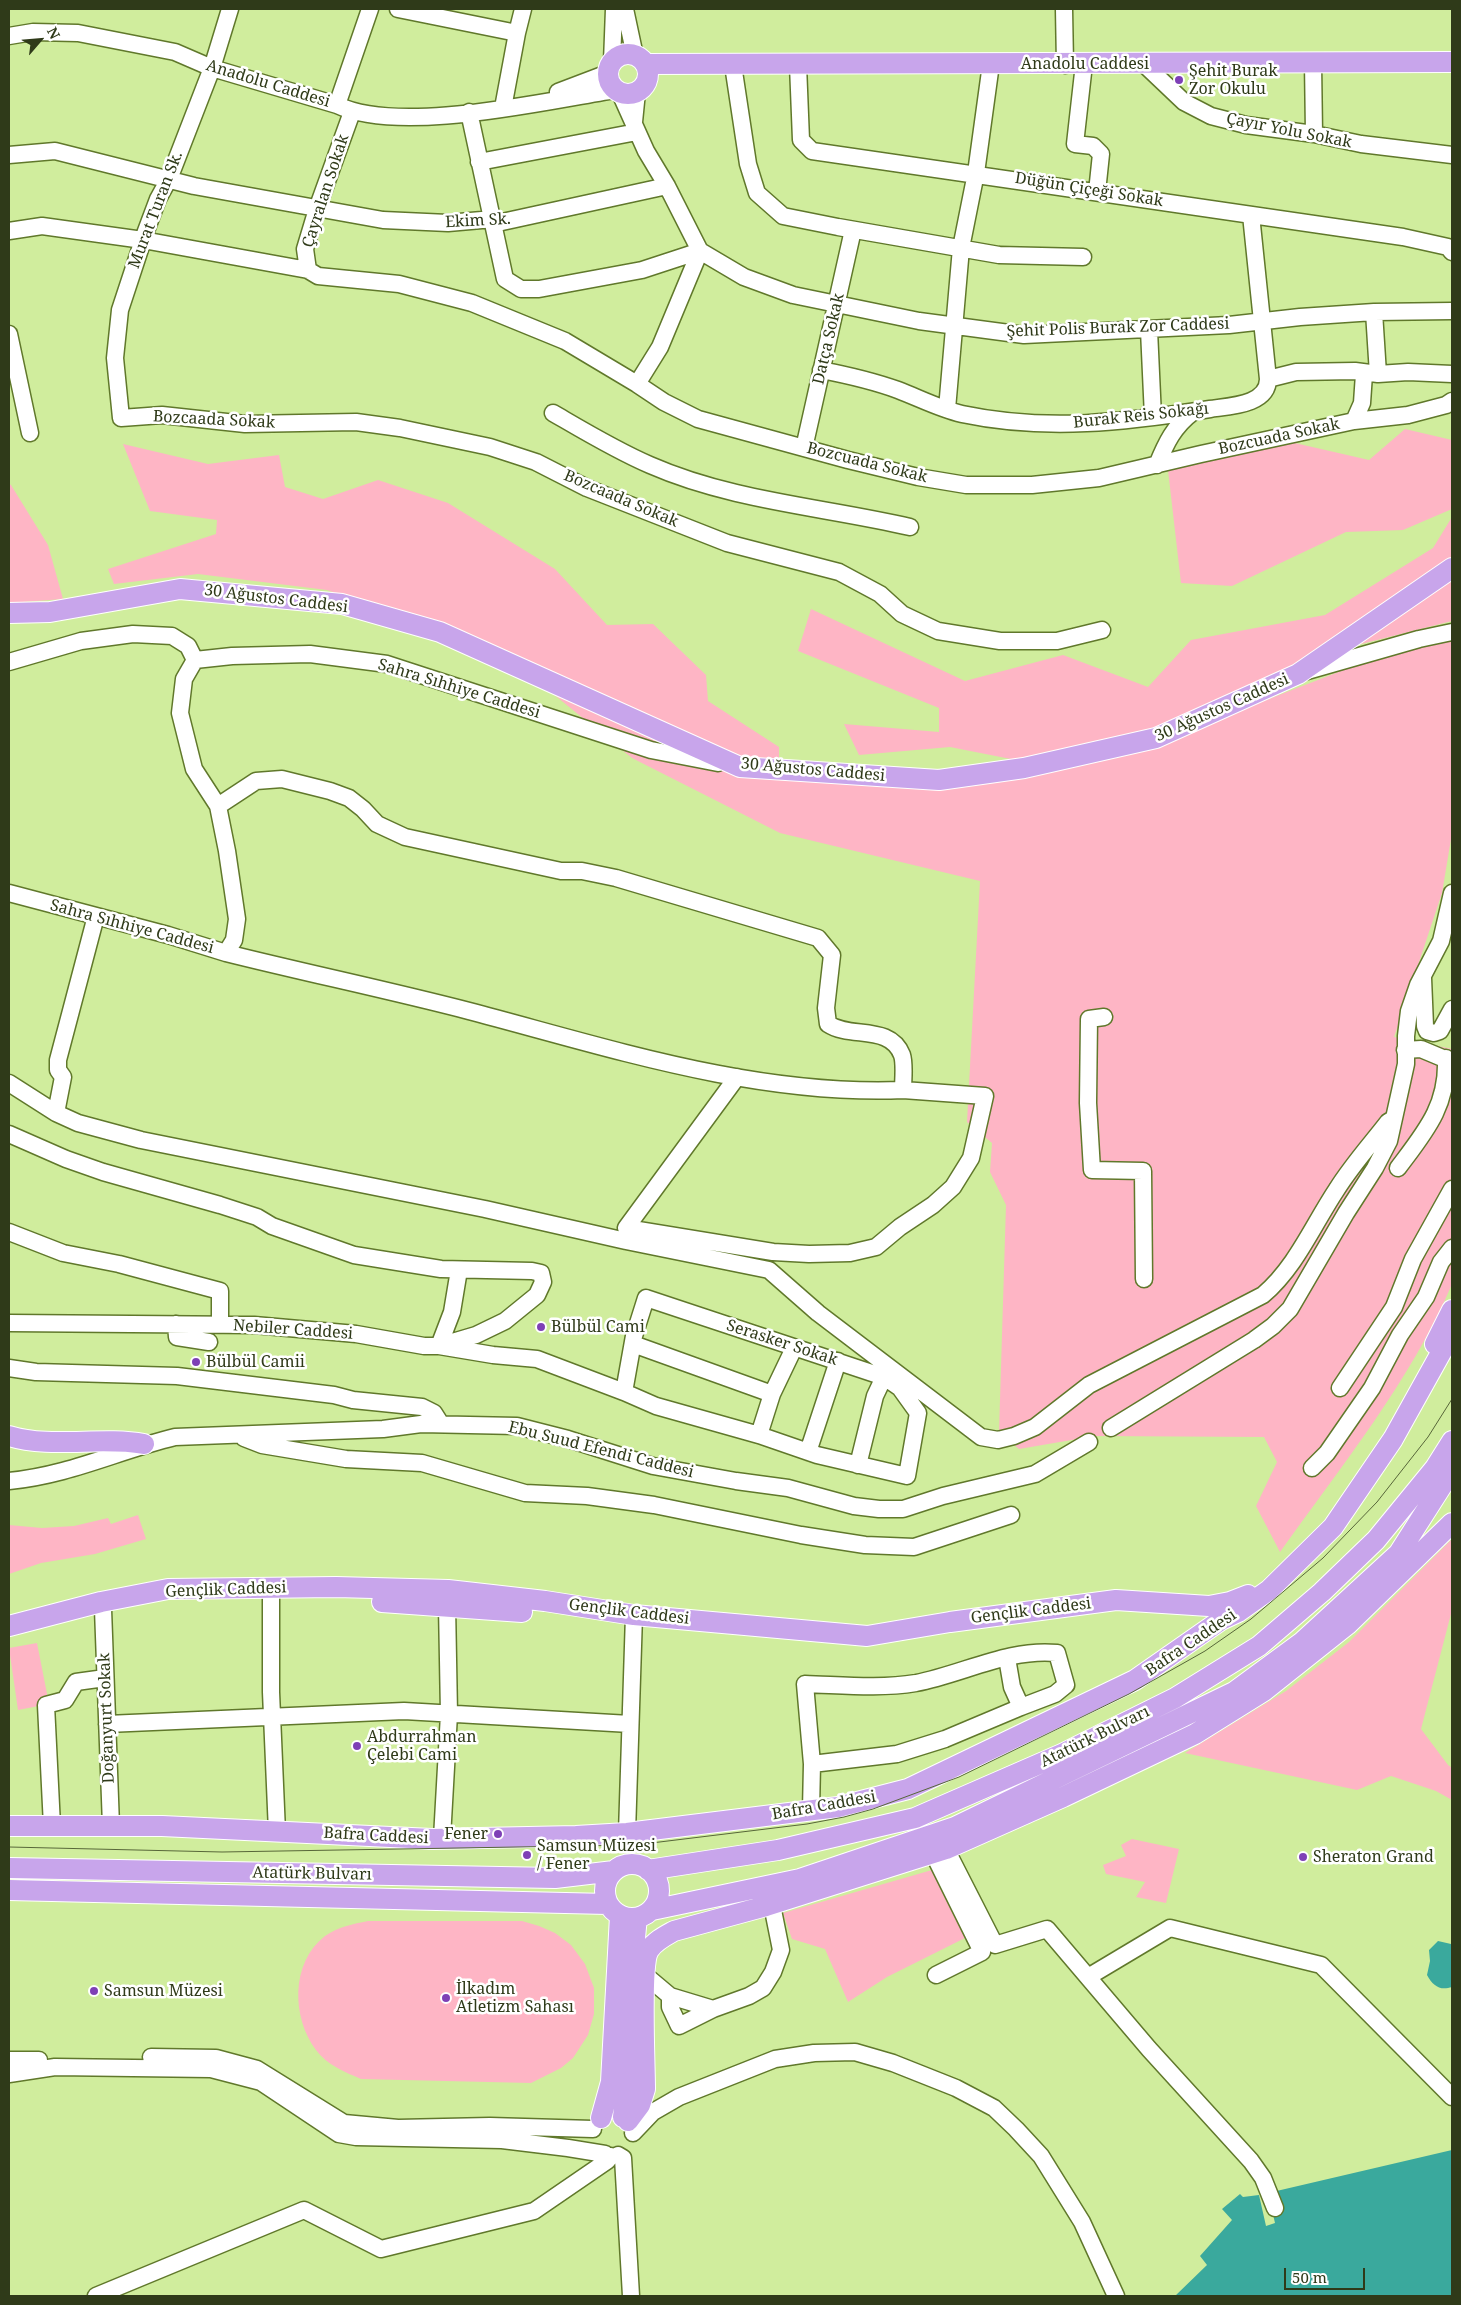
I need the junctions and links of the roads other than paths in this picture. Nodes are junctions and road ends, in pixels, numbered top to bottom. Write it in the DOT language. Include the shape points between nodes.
graph roads {
  1 [pos="230,9"];
  2 [pos="370,9"];
  3 [pos="398,9"];
  4 [pos="523,9"];
  5 [pos="614,9"];
  6 [pos="625,9"];
  7 [pos="1064,9"];
  8 [pos="517,33"];
  9 [pos="9,36"];
  10 [pos="1313,62"];
  11 [pos="1452,62"];
  12 [pos="725,64"];
  13 [pos="991,64"];
  14 [pos="1075,64"];
  15 [pos="1144,64"];
  16 [pos="798,65"];
  17 [pos="212,68"];
  18 [pos="627,77"];
  19 [pos="503,108"];
  20 [pos="344,109"];
  21 [pos="469,112"];
  22 [pos="636,128"];
  23 [pos="1314,134"];
  24 [pos="9,154"];
  25 [pos="1452,155"];
  26 [pos="479,162"];
  27 [pos="976,173"];
  28 [pos="170,179"];
  29 [pos="667,186"];
  30 [pos="1097,192"];
  31 [pos="317,209"];
  32 [pos="1251,215"];
  33 [pos="493,220"];
  34 [pos="853,230"];
  35 [pos="9,231"];
  36 [pos="143,240"];
  37 [pos="961,248"];
  38 [pos="700,251"];
  39 [pos="1452,252"];
  40 [pos="1083,257"];
  41 [pos="308,270"];
  42 [pos="837,303"];
  43 [pos="1452,310"];
  44 [pos="1374,312"];
  45 [pos="1262,321"];
  46 [pos="954,326"];
  47 [pos="1149,330"];
  48 [pos="9,334"];
  49 [pos="821,370"];
  50 [pos="1371,374"];
  51 [pos="1452,374"];
  52 [pos="1268,379"];
  53 [pos="637,384"];
  54 [pos="1452,401"];
  55 [pos="947,409"];
  56 [pos="1193,412"];
  57 [pos="553,413"];
  58 [pos="1153,417"];
  59 [pos="121,418"];
  60 [pos="1354,421"];
  61 [pos="30,433"];
  62 [pos="804,448"];
  63 [pos="1157,465"];
  64 [pos="910,527"];
  65 [pos="1452,568"];
  66 [pos="9,613"];
  67 [pos="1102,630"];
  68 [pos="1452,632"];
  69 [pos="195,660"];
  70 [pos="9,662"];
  71 [pos="1298,674"];
  72 [pos="740,767"];
  73 [pos="218,806"];
  74 [pos="9,893"];
  75 [pos="1452,893"];
  76 [pos="96,916"];
  77 [pos="226,953"];
  78 [pos="1423,976"];
  79 [pos="1452,1009"];
  80 [pos="1104,1017"];
  81 [pos="1405,1050"];
  82 [pos="1449,1060"];
  83 [pos="737,1077"];
  84 [pos="9,1083"];
  85 [pos="903,1090"];
  86 [pos="56,1113"];
  87 [pos="1394,1119"];
  88 [pos="9,1134"];
  89 [pos="1398,1168"];
  90 [pos="1452,1189"];
  91 [pos="9,1232"];
  92 [pos="1452,1248"];
  93 [pos="459,1270"];
  94 [pos="1144,1279"];
  95 [pos="1452,1310"];
  96 [pos="9,1323"];
  97 [pos="176,1324"];
  98 [pos="220,1324"];
  99 [pos="1452,1333"];
  100 [pos="209,1342"];
  101 [pos="633,1344"];
  102 [pos="439,1346"];
  103 [pos="794,1348"];
  104 [pos="838,1361"];
  105 [pos="9,1368"];
  106 [pos="884,1377"];
  107 [pos="1340,1388"];
  108 [pos="624,1392"];
  109 [pos="772,1394"];
  110 [pos="441,1424"];
  111 [pos="1111,1428"];
  112 [pos="759,1434"];
  113 [pos="237,1435"];
  114 [pos="9,1436"];
  115 [pos="1089,1442"];
  116 [pos="1452,1442"];
  117 [pos="144,1444"];
  118 [pos="808,1452"];
  119 [pos="858,1465"];
  120 [pos="1312,1468"];
  121 [pos="1452,1470"];
  122 [pos="9,1481"];
  123 [pos="1011,1515"];
  124 [pos="1452,1523"];
  125 [pos="1249,1595"];
  126 [pos="271,1598"];
  127 [pos="447,1605"];
  128 [pos="103,1609"];
  129 [pos="634,1620"];
  130 [pos="1221,1620"];
  131 [pos="9,1626"];
  132 [pos="9,1633"];
  133 [pos="1007,1658"];
  134 [pos="105,1678"];
  135 [pos="1021,1707"];
  136 [pos="449,1714"];
  137 [pos="272,1716"];
  138 [pos="107,1724"];
  139 [pos="630,1724"];
  140 [pos="812,1764"];
  141 [pos="811,1810"];
  142 [pos="9,1826"];
  143 [pos="52,1826"];
  144 [pos="111,1826"];
  145 [pos="277,1832"];
  146 [pos="627,1833"];
  147 [pos="442,1838"];
  148 [pos="940,1851"];
  149 [pos="9,1868"];
  150 [pos="648,1870"];
  151 [pos="614,1871"];
  152 [pos="800,1879"];
  153 [pos="9,1890"];
  154 [pos="766,1906"];
  155 [pos="629,1912"];
  156 [pos="989,1948"];
  157 [pos="632,1959"];
  158 [pos="936,1975"];
  159 [pos="645,1976"];
  160 [pos="1088,1977"];
  161 [pos="670,1996"];
  162 [pos="713,2009"];
  163 [pos="9,2060"];
  164 [pos="9,2074"];
  165 [pos="1452,2097"];
  166 [pos="597,2124"];
  167 [pos="628,2124"];
  168 [pos="612,2155"];
  169 [pos="1275,2208"];
  170 [pos="96,2296"];
  171 [pos="631,2296"];
  172 [pos="1116,2296"];
  1 -- 17 [label="street, Murat Turan Sk."];
  2 -- 20 [label="street, Çayralan Sokak"];
  3 -- 8 [label="street"];
  4 -- 8 [label="street"];
  5 -- 18 [label="street"];
  6 -- 18 [label="street"];
  7 -- 14 [label="street"];
  8 -- 19 [label="street"];
  9 -- 17 [label="street, Anadolu Caddesi" via="33,32 78,32 175,52"];
  10 -- 11 [label="main road, Anadolu Caddesi"];
  10 -- 15 [label="main road, Anadolu Caddesi"];
  10 -- 23 [label="street"];
  12 -- 16 [label="main road, Anadolu Caddesi"];
  12 -- 18 [label="main road, Anadolu Caddesi"];
  12 -- 34 [label="street" via="757,193 783,216"];
  13 -- 14 [label="main road, Anadolu Caddesi"];
  13 -- 16 [label="main road, Anadolu Caddesi"];
  13 -- 27 [label="street"];
  14 -- 15 [label="main road, Anadolu Caddesi"];
  14 -- 30 [label="street" via="1075,144 1093,146 1101,154"];
  15 -- 23 [label="street, Çayır Yolu Sokak" via="1184,102 1211,116 1246,125"];
  16 -- 27 [label="street, Düğün Çiçeği Sokak" via="801,140 812,151"];
  17 -- 20 [label="street, Anadolu Caddesi"];
  17 -- 28 [label="street, Murat Turan Sk."];
  18 -- 19 [label="street, Anadolu Caddesi"];
  18 -- 22 [label="street"];
  19 -- 21 [label="street, Anadolu Caddesi"];
  20 -- 21 [label="street, Anadolu Caddesi" via="396,118"];
  20 -- 31 [label="street, Çayralan Sokak"];
  21 -- 26 [label="street"];
  22 -- 26 [label="street"];
  22 -- 29 [label="street"];
  23 -- 25 [label="street, Çayır Yolu Sokak" via="1361,144"];
  24 -- 28 [label="street, Ekim Sk." via="55,151"];
  26 -- 33 [label="street"];
  27 -- 30 [label="street, Düğün Çiçeği Sokak"];
  27 -- 37 [label="street"];
  28 -- 31 [label="street, Ekim Sk."];
  28 -- 36 [label="street, Murat Turan Sk." via="158,199"];
  29 -- 33 [label="street, Ekim Sk." via="502,222"];
  29 -- 38 [label="street"];
  30 -- 32 [label="street, Düğün Çiçeği Sokak"];
  31 -- 33 [label="street, Ekim Sk." via="383,220 448,223"];
  31 -- 41 [label="street, Çayralan Sokak" via="305,249"];
  32 -- 39 [label="street, Düğün Çiçeği Sokak" via="1403,237 1448,247"];
  32 -- 45 [label="street"];
  33 -- 38 [label="street" via="505,278 521,288 539,289 642,270"];
  34 -- 37 [label="street"];
  34 -- 42 [label="street, Datça Sokak"];
  35 -- 36 [label="street, Bozcuada Sokak" via="42,226"];
  36 -- 41 [label="street, Bozcuada Sokak"];
  36 -- 59 [label="street, Murat Turan Sk." via="120,310 115,358"];
  37 -- 40 [label="street" via="999,255"];
  37 -- 46 [label="street"];
  38 -- 42 [label="street, Şehit Polis Burak Zor Caddesi" via="744,277 793,295"];
  38 -- 53 [label="street" via="660,347"];
  41 -- 53 [label="street, Bozcuada Sokak" via="318,276 400,284 472,303 565,341"];
  42 -- 46 [label="street, Şehit Polis Burak Zor Caddesi"];
  42 -- 49 [label="street, Datça Sokak"];
  43 -- 44 [label="street, Şehit Polis Burak Zor Caddesi"];
  44 -- 45 [label="street, Şehit Polis Burak Zor Caddesi"];
  44 -- 50 [label="street"];
  45 -- 47 [label="street, Şehit Polis Burak Zor Caddesi"];
  45 -- 52 [label="street"];
  46 -- 47 [label="street, Şehit Polis Burak Zor Caddesi" via="1024,334"];
  46 -- 55 [label="street"];
  47 -- 58 [label="street"];
  48 -- 61 [label="street"];
  49 -- 55 [label="street, Burak Reis Sokağı" via="875,383"];
  49 -- 62 [label="street, Datça Sokak"];
  50 -- 51 [label="street"];
  50 -- 52 [label="street" via="1296,372"];
  50 -- 60 [label="street"];
  52 -- 56 [label="street, Burak Reis Sokağı" via="1264,395 1253,400"];
  53 -- 62 [label="street, Bozcuada Sokak" via="698,419"];
  54 -- 60 [label="street, Bozcuada Sokak" via="1408,415"];
  55 -- 58 [label="street, Burak Reis Sokağı" via="1034,424 1098,424"];
  56 -- 58 [label="street, Burak Reis Sokağı"];
  56 -- 63 [label="street" via="1178,423"];
  57 -- 64 [label="street" via="650,465 702,484"];
  59 -- 67 [label="street, Bozcaada Sokak" via="162,415 245,424 356,422 490,447 536,462 613,499 727,543 839,572 880,594 902,614 938,631 1000,641 1056,641"];
  60 -- 63 [label="street, Bozcuada Sokak"];
  62 -- 63 [label="street, Bozcuada Sokak" via="918,477 966,485 1032,485 1099,478"];
  65 -- 71 [label="main road, 30 Ağustos Caddesi"];
  66 -- 72 [label="main road, 30 Ağustos Caddesi" via="50,612 180,589 342,604 440,632"];
  68 -- 71 [label="street"];
  69 -- 70 [label="street" via="188,646 172,636 132,634 80,641"];
  69 -- 72 [label="street, Sahra Sıhhiye Caddesi" via="310,654 386,664 651,750"];
  69 -- 73 [label="street, Sahra Sıhhiye Caddesi" via="184,680 180,713 194,769"];
  71 -- 72 [label="main road, 30 Ağustos Caddesi" via="1156,738 1024,768 939,780"];
  73 -- 77 [label="street, Sahra Sıhhiye Caddesi" via="237,919 234,940"];
  73 -- 85 [label="street" via="256,781 282,779 349,798 376,824 405,837 561,871 582,871 616,878 818,938 832,955 826,1008 828,1024 836,1029 886,1036 893,1042 902,1055"];
  74 -- 76 [label="street, Sahra Sıhhiye Caddesi"];
  75 -- 78 [label="street" via="1441,941"];
  76 -- 77 [label="street, Sahra Sıhhiye Caddesi"];
  76 -- 86 [label="street" via="58,1060 58,1070 63,1077"];
  77 -- 83 [label="street" via="658,1061"];
  78 -- 79 [label="street" via="1427,1031 1440,1032"];
  78 -- 81 [label="street" via="1409,1011"];
  80 -- 94 [label="street" via="1089,1019 1088,1103 1092,1170 1143,1171"];
  81 -- 82 [label="street" via="1421,1050"];
  81 -- 87 [label="street" via="1406,1064"];
  82 -- 89 [label="street" via="1447,1080 1428,1129"];
  83 -- 85 [label="street" via="866,1092"];
  83 -- 85 [label="street" via="626,1228 773,1252 850,1253 876,1247 953,1187 971,1158 985,1096"];
  84 -- 86 [label="street"];
  86 -- 87 [label="street" via="78,1123 141,1140 770,1270 818,1313 981,1437 998,1440 1035,1427 1090,1385 1263,1295 1281,1277 1338,1187 1388,1122"];
  87 -- 111 [label="street" via="1389,1141 1376,1168 1290,1309 1254,1340"];
  88 -- 93 [label="street" via="66,1159 257,1217 272,1226 354,1255"];
  90 -- 107 [label="street" via="1413,1259 1394,1307"];
  91 -- 98 [label="street" via="63,1253 120,1264 220,1291"];
  92 -- 120 [label="street" via="1441,1262 1426,1297 1400,1335 1372,1388 1327,1453"];
  93 -- 102 [label="street" via="452,1312"];
  93 -- 102 [label="street, Nebiler Caddesi" via="532,1270 541,1273 543,1282 537,1295 505,1321 476,1335"];
  95 -- 125 [label="main road, Bafra Caddesi" via="1371,1459 1298,1552"];
  96 -- 97 [label="street, Nebiler Caddesi"];
  97 -- 98 [label="street, Nebiler Caddesi"];
  97 -- 100 [label="street" via="177,1337"];
  98 -- 102 [label="street, Nebiler Caddesi" via="290,1327"];
  99 -- 130 [label="main road, Bafra Caddesi" via="1393,1439 1332,1527 1269,1590"];
  101 -- 103 [label="street, Serasker Sokak" via="646,1298"];
  101 -- 108 [label="street"];
  101 -- 109 [label="street"];
  102 -- 108 [label="street" via="537,1359"];
  103 -- 104 [label="street, Serasker Sokak"];
  103 -- 109 [label="street"];
  104 -- 106 [label="street, Serasker Sokak"];
  104 -- 118 [label="street"];
  105 -- 110 [label="street" via="36,1372 177,1376 422,1406 434,1413"];
  106 -- 119 [label="street" via="875,1396"];
  106 -- 119 [label="street, Serasker Sokak" via="900,1388 918,1413 907,1476"];
  108 -- 112 [label="street" via="656,1406"];
  109 -- 112 [label="street"];
  110 -- 113 [label="street, Ebu Suud Efendi Caddesi"];
  110 -- 115 [label="street, Ebu Suud Efendi Caddesi" via="517,1426 653,1466 788,1488 854,1506 879,1509 902,1509 1035,1474"];
  112 -- 118 [label="street"];
  113 -- 117 [label="street, Ebu Suud Efendi Caddesi" via="175,1437"];
  113 -- 123 [label="street" via="262,1445 346,1459 422,1463 525,1493 587,1496 654,1505 865,1545 914,1547"];
  114 -- 117 [label="main road, Ebu Suud Efendi Caddesi" via="41,1442 127,1441"];
  116 -- 150 [label="main road, Atatürk Bulvarı" via="1376,1540 1322,1592 1258,1646 1175,1698 1062,1754 915,1818 778,1850"];
  117 -- 122 [label="street" via="66,1472"];
  118 -- 119 [label="street"];
  121 -- 152 [label="main road, Atatürk Bulvarı" via="1399,1553 1302,1642 1234,1692 955,1826"];
  124 -- 148 [label="main road" via="1347,1626 1264,1691 1195,1734"];
  125 -- 129 [label="main road, Gençlik Caddesi" via="1209,1606 1116,1600 867,1636"];
  126 -- 127 [label="main road, Gençlik Caddesi"];
  126 -- 128 [label="main road, Gençlik Caddesi" via="179,1597"];
  126 -- 137 [label="street"];
  127 -- 129 [label="main road, Gençlik Caddesi"];
  127 -- 136 [label="street"];
  128 -- 132 [label="main road, Gençlik Caddesi"];
  128 -- 134 [label="street, Doğanyurt Sokak"];
  129 -- 130 [label="main road, Gençlik Caddesi" via="869,1642 1110,1606 1164,1609"];
  129 -- 131 [label="main road, Gençlik Caddesi" via="545,1601 448,1590 336,1587 168,1590 101,1602"];
  129 -- 139 [label="street"];
  130 -- 141 [label="main road, Bafra Caddesi" via="1134,1680 957,1767 908,1789"];
  133 -- 135 [label="street" via="1012,1687"];
  133 -- 135 [label="street" via="1038,1651 1057,1653 1066,1685 1055,1694"];
  133 -- 140 [label="street" via="916,1682 856,1686 805,1684"];
  134 -- 138 [label="street, Doğanyurt Sokak"];
  134 -- 143 [label="street" via="76,1682 64,1700 46,1705"];
  135 -- 140 [label="street" via="945,1739 897,1754"];
  136 -- 137 [label="street" via="404,1711"];
  136 -- 139 [label="street"];
  136 -- 147 [label="street"];
  137 -- 138 [label="street"];
  137 -- 145 [label="street"];
  138 -- 144 [label="street, Doğanyurt Sokak"];
  139 -- 146 [label="street"];
  140 -- 141 [label="street"];
  141 -- 146 [label="main road, Bafra Caddesi"];
  142 -- 143 [label="main road, Bafra Caddesi"];
  143 -- 144 [label="main road, Bafra Caddesi"];
  144 -- 145 [label="main road, Bafra Caddesi"];
  145 -- 147 [label="main road, Bafra Caddesi"];
  146 -- 147 [label="main road, Bafra Caddesi"];
  148 -- 154 [label="main road"];
  148 -- 156 [label="street"];
  149 -- 151 [label="main road, Atatürk Bulvarı" via="555,1878"];
  150 -- 151 [label="main road, Atatürk Bulvarı" via="631,1864"];
  150 -- 155 [label="main road" via="658,1884 659,1893"];
  151 -- 155 [label="main road" via="605,1886"];
  152 -- 155 [label="main road, Atatürk Bulvarı"];
  152 -- 157 [label="main road" via="664,1923"];
  153 -- 155 [label="main road, Atatürk Bulvarı"];
  154 -- 159 [label="main road" via="662,1937 648,1950"];
  154 -- 162 [label="street" via="773,1910 781,1950 773,1972 763,1988"];
  155 -- 157 [label="main road"];
  155 -- 166 [label="main road" via="611,2082"];
  156 -- 158 [label="street"];
  156 -- 160 [label="street" via="1046,1929"];
  157 -- 167 [label="main road"];
  159 -- 161 [label="street"];
  159 -- 167 [label="main road" via="645,2089"];
  160 -- 165 [label="street" via="1170,1928 1321,1965"];
  160 -- 169 [label="street" via="1251,2161 1263,2178"];
  161 -- 162 [label="street"];
  161 -- 162 [label="street" via="670,2007 679,2026"];
  163 -- 166 [label="street" via="216,2058 257,2069 344,2123 398,2128"];
  164 -- 168 [label="street" via="55,2067 211,2070 260,2082 339,2134 502,2140"];
  166 -- 167 [label="street" via="612,2114"];
  166 -- 168 [label="street" via="593,2141 596,2147"];
  167 -- 168 [label="street" via="630,2147"];
  167 -- 172 [label="street" via="679,2097 775,2059 814,2053 855,2052 893,2063 956,2088 994,2108 1016,2129 1041,2156 1082,2222"];
  168 -- 170 [label="street" via="534,2211 381,2249 304,2210"];
  168 -- 171 [label="street" via="623,2158"];
}
